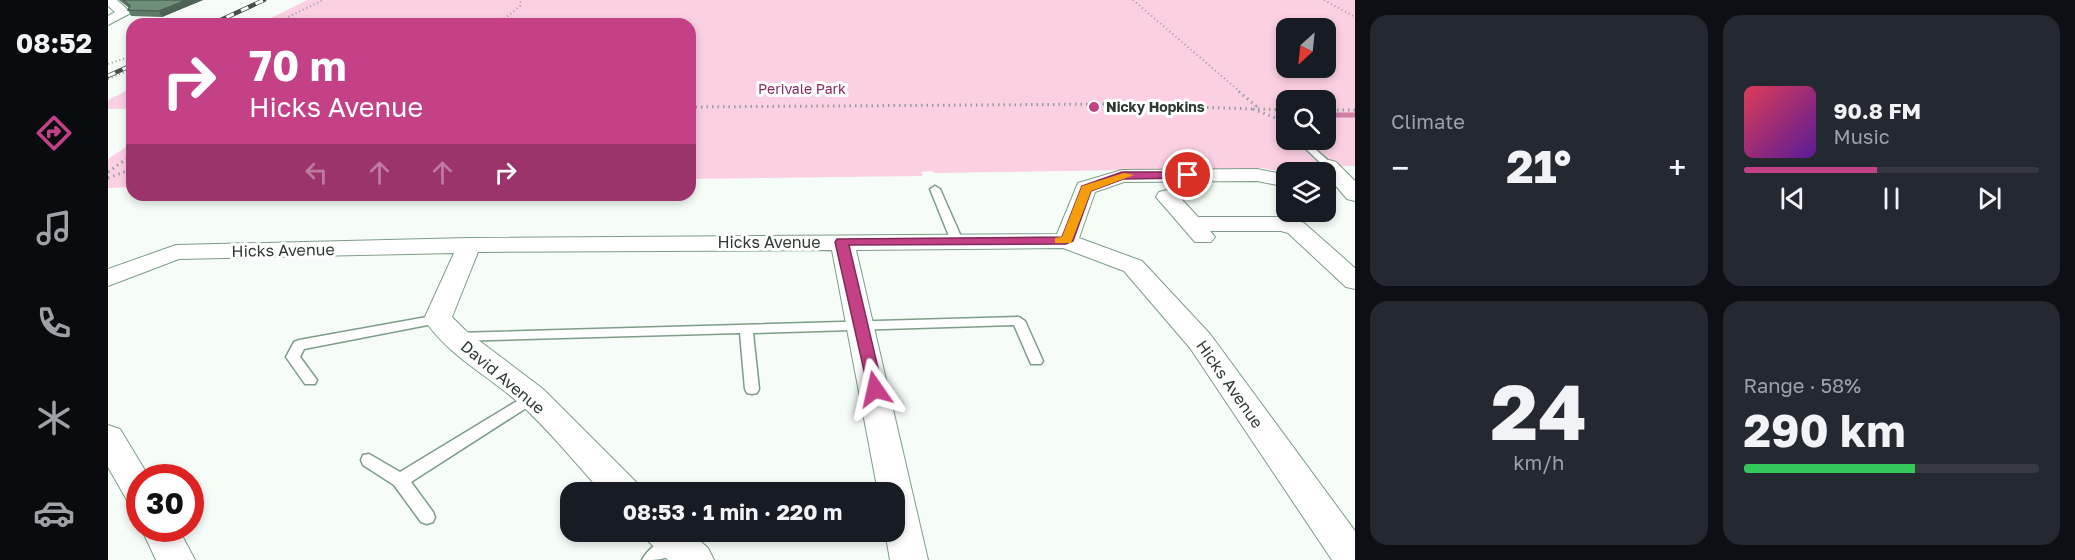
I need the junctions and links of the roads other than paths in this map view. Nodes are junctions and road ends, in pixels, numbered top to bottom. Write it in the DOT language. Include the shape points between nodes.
graph roads {
  1 [pos="109,0"];
  2 [pos="108,21"];
  3 [pos="1311,150"];
  4 [pos="1325,162"];
  5 [pos="1336,174"];
  6 [pos="1276,179"];
  7 [pos="935,189"];
  8 [pos="1336,194"];
  9 [pos="1355,194"];
  10 [pos="1167,197"];
  11 [pos="1355,204"];
  12 [pos="957,241"];
  13 [pos="1066,241"];
  14 [pos="842,242"];
  15 [pos="469,245"];
  16 [pos="1345,263"];
  17 [pos="108,278"];
  18 [pos="1355,281"];
  19 [pos="861,324"];
  20 [pos="447,328"];
  21 [pos="746,328"];
  22 [pos="1036,361"];
  23 [pos="310,380"];
  24 [pos="752,389"];
  25 [pos="532,397"];
  26 [pos="108,438"];
  27 [pos="369,460"];
  28 [pos="126,468"];
  29 [pos="400,480"];
  30 [pos="614,482"];
  31 [pos="427,517"];
  32 [pos="166,542"];
  33 [pos="176,560"];
  34 [pos="909,560"];
  35 [pos="1354,560"];
  1 -- 2 [label="street" via="124,13"];
  3 -- 4 [label="lane"];
  5 -- 9 [label="street"];
  6 -- 13 [label="street" via="1257,175 1122,176 1086,189"];
  7 -- 12 [label="lane"];
  8 -- 11 [label="street"];
  10 -- 16 [label="street" via="1198,231 1283,224 1296,228"];
  12 -- 13 [label="street, Hicks Avenue"];
  12 -- 14 [label="street, Hicks Avenue"];
  13 -- 35 [label="street, Hicks Avenue" via="1133,266 1200,341"];
  14 -- 15 [label="street, Hicks Avenue"];
  14 -- 19 [label="street"];
  15 -- 17 [label="street, Hicks Avenue" via="176,252"];
  15 -- 20 [label="street"];
  16 -- 18 [label="street"];
  19 -- 21 [label="lane"];
  19 -- 22 [label="lane" via="1019,321"];
  19 -- 34 [label="street"];
  20 -- 21 [label="lane"];
  20 -- 23 [label="lane" via="299,345 293,357"];
  20 -- 25 [label="street, David Avenue"];
  21 -- 24 [label="lane"];
  25 -- 29 [label="lane"];
  25 -- 30 [label="street, David Avenue"];
  26 -- 28 [label="street"];
  27 -- 29 [label="lane"];
  29 -- 31 [label="lane"];
  32 -- 33 [label="street"];
}
